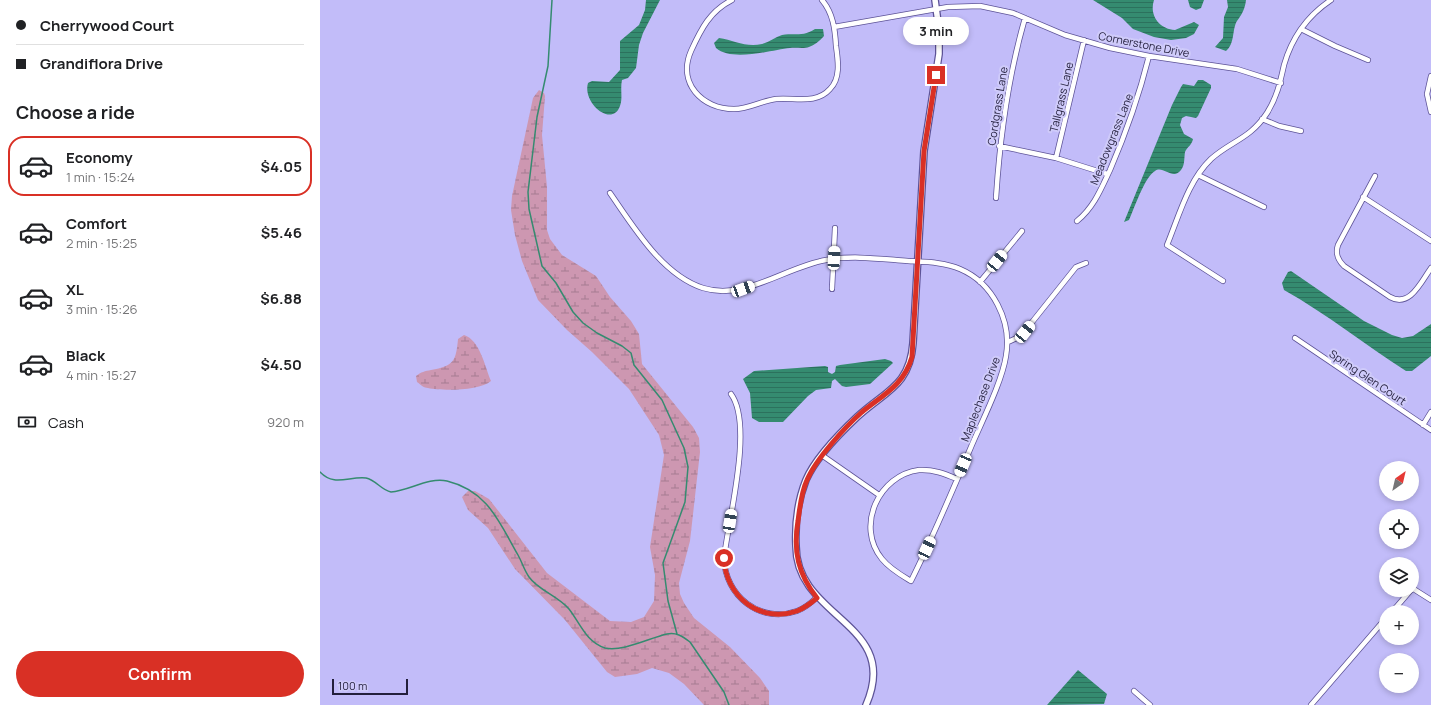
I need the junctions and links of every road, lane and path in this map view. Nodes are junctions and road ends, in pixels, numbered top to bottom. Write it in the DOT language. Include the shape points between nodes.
graph roads {
  1 [pos="732,0"];
  2 [pos="822,0"];
  3 [pos="934,0"];
  4 [pos="1331,0"];
  5 [pos="936,9"];
  6 [pos="1025,18"];
  7 [pos="834,27"];
  8 [pos="1301,28"];
  9 [pos="1084,40"];
  10 [pos="1149,56"];
  11 [pos="1368,60"];
  12 [pos="1431,76"];
  13 [pos="1281,83"];
  14 [pos="1431,112"];
  15 [pos="1262,119"];
  16 [pos="1301,131"];
  17 [pos="999,146"];
  18 [pos="1056,158"];
  19 [pos="1107,174"];
  20 [pos="1198,175"];
  21 [pos="1375,176"];
  22 [pos="610,193"];
  23 [pos="996,198"];
  24 [pos="1363,198"];
  25 [pos="1264,207"];
  26 [pos="1077,221"];
  27 [pos="835,228"];
  28 [pos="1022,231"];
  29 [pos="1431,241"];
  30 [pos="834,258"];
  31 [pos="918,261"];
  32 [pos="1086,263"];
  33 [pos="1431,268"];
  34 [pos="1223,281"];
  35 [pos="980,282"];
  36 [pos="832,289"];
  37 [pos="1295,338"];
  38 [pos="1008,342"];
  39 [pos="731,394"];
  40 [pos="1431,412"];
  41 [pos="1423,425"];
  42 [pos="1431,430"];
  43 [pos="823,456"];
  44 [pos="958,479"];
  45 [pos="879,495"];
  46 [pos="1419,592"];
  47 [pos="1405,597"];
  48 [pos="1430,597"];
  49 [pos="817,598"];
  50 [pos="1398,605"];
  51 [pos="1379,626"];
  52 [pos="1134,691"];
  53 [pos="866,705"];
  54 [pos="1150,705"];
  55 [pos="1311,705"];
  1 -- 7 [label="street" via="708,19 686,64 686,77 694,90 702,98 721,107 742,109 780,99 812,99 827,93 838,73"];
  2 -- 7 [label="street" via="830,12"];
  3 -- 5 [label="street"];
  4 -- 8 [label="street"];
  5 -- 6 [label="street, Cornerstone Drive" via="980,6 1001,9"];
  5 -- 7 [label="street, Cornerstone Drive"];
  5 -- 31 [label="street" via="939,54 924,151"];
  6 -- 9 [label="street, Cornerstone Drive"];
  6 -- 17 [label="street, Cordgrass Lane" via="1010,73"];
  8 -- 11 [label="street" via="1325,42"];
  8 -- 13 [label="street" via="1288,54"];
  9 -- 10 [label="street, Cornerstone Drive"];
  9 -- 18 [label="street, Tallgrass Lane"];
  10 -- 13 [label="street, Cornerstone Drive" via="1237,69"];
  10 -- 19 [label="street, Meadowgrass Lane" via="1131,118"];
  12 -- 14 [label="street" via="1427,94"];
  13 -- 15 [label="street" via="1276,98"];
  15 -- 16 [label="street"];
  15 -- 20 [label="street" via="1247,135 1216,154"];
  17 -- 18 [label="street"];
  17 -- 23 [label="street, Cordgrass Lane"];
  18 -- 19 [label="street"];
  19 -- 26 [label="street, Meadowgrass Lane" via="1093,206"];
  20 -- 25 [label="street"];
  20 -- 34 [label="street" via="1167,245"];
  21 -- 24 [label="street"];
  22 -- 30 [label="street, Maplechase Drive" via="652,250 681,276 703,288 735,291 800,266"];
  24 -- 29 [label="street"];
  24 -- 33 [label="street" via="1338,245 1336,252 1341,263 1397,300 1410,296"];
  27 -- 30 [label="street"];
  28 -- 35 [label="street"];
  30 -- 31 [label="street, Maplechase Drive"];
  30 -- 36 [label="street"];
  31 -- 35 [label="street, Maplechase Drive" via="952,266"];
  31 -- 43 [label="street" via="912,351 907,370 895,388 857,417"];
  32 -- 38 [label="street" via="1076,268 1021,336"];
  35 -- 38 [label="street, Maplechase Drive" via="1001,312"];
  37 -- 41 [label="street, Spring Glen Court"];
  38 -- 44 [label="street, Maplechase Drive" via="1005,364"];
  39 -- 49 [label="street" via="737,408 740,444 724,558 729,583 745,603 767,614 796,612"];
  40 -- 41 [label="street"];
  41 -- 42 [label="street, Spring Glen Court"];
  43 -- 45 [label="street"];
  43 -- 49 [label="street" via="809,474 804,489 796,546 804,580"];
  44 -- 45 [label="street" via="937,472 913,472 894,480"];
  44 -- 45 [label="street, Maplechase Drive" via="911,581 888,565 874,546 870,525"];
  46 -- 48 [label="street"];
  47 -- 50 [label="street"];
  49 -- 53 [label="street" via="852,629 868,650 873,663 874,677 872,692"];
  51 -- 55 [label="street"];
  52 -- 54 [label="street"];
}
